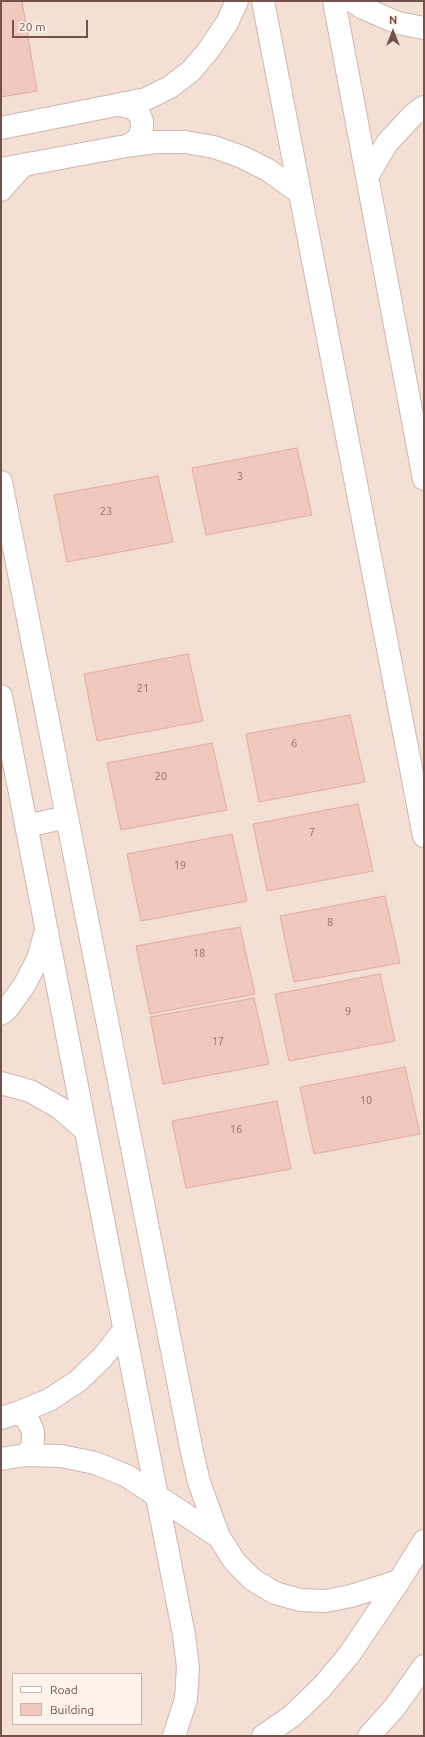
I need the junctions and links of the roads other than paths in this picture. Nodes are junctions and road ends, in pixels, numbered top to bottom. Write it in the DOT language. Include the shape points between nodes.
graph roads {
  1 [pos="237,1"];
  2 [pos="263,1"];
  3 [pos="334,1"];
  4 [pos="352,1"];
  5 [pos="424,28"];
  6 [pos="120,105"];
  7 [pos="424,107"];
  8 [pos="1,128"];
  9 [pos="126,146"];
  10 [pos="23,165"];
  11 [pos="1,169"];
  12 [pos="367,177"];
  13 [pos="1,190"];
  14 [pos="300,193"];
  15 [pos="424,479"];
  16 [pos="1,482"];
  17 [pos="1,696"];
  18 [pos="67,817"];
  19 [pos="26,826"];
  20 [pos="424,836"];
  21 [pos="46,931"];
  22 [pos="1,1014"];
  23 [pos="1,1083"];
  24 [pos="85,1130"];
  25 [pos="124,1330"];
  26 [pos="9,1415"];
  27 [pos="25,1455"];
  28 [pos="1,1459"];
  29 [pos="157,1496"];
  30 [pos="220,1537"];
  31 [pos="424,1541"];
  32 [pos="399,1581"];
  33 [pos="424,1666"];
  34 [pos="174,1736"];
  35 [pos="263,1736"];
  36 [pos="369,1736"];
  1 -- 6 [label="street" via="227,23 191,71 170,88 146,99"];
  2 -- 14 [label="street"];
  3 -- 12 [label="street"];
  4 -- 5 [label="street" via="398,23"];
  6 -- 8 [label="street"];
  6 -- 9 [label="street" via="133,108 142,121 139,137"];
  7 -- 12 [label="street" via="387,143"];
  9 -- 10 [label="street"];
  9 -- 14 [label="street" via="155,142 185,142 214,147 268,170"];
  10 -- 11 [label="street"];
  10 -- 13 [label="street"];
  12 -- 15 [label="street"];
  14 -- 20 [label="street"];
  16 -- 18 [label="street"];
  17 -- 19 [label="street"];
  18 -- 19 [label="street"];
  18 -- 30 [label="street" via="192,1452 199,1482"];
  19 -- 21 [label="street"];
  21 -- 22 [label="street" via="38,959 25,984"];
  21 -- 24 [label="street"];
  23 -- 24 [label="street" via="30,1091 60,1108"];
  24 -- 25 [label="street"];
  25 -- 26 [label="street" via="104,1357 78,1381 49,1400"];
  25 -- 29 [label="street"];
  26 -- 27 [label="street" via="25,1417 30,1424 33,1441 31,1449"];
  27 -- 28 [label="street"];
  27 -- 29 [label="street" via="60,1456 95,1463 127,1476"];
  29 -- 30 [label="street"];
  29 -- 34 [label="street" via="188,1667 186,1700"];
  30 -- 32 [label="street" via="235,1562 253,1580 275,1593 300,1600 325,1602"];
  31 -- 32 [label="street"];
  32 -- 35 [label="street" via="349,1655 322,1687 292,1716"];
  33 -- 36 [label="street" via="395,1707"];
}
